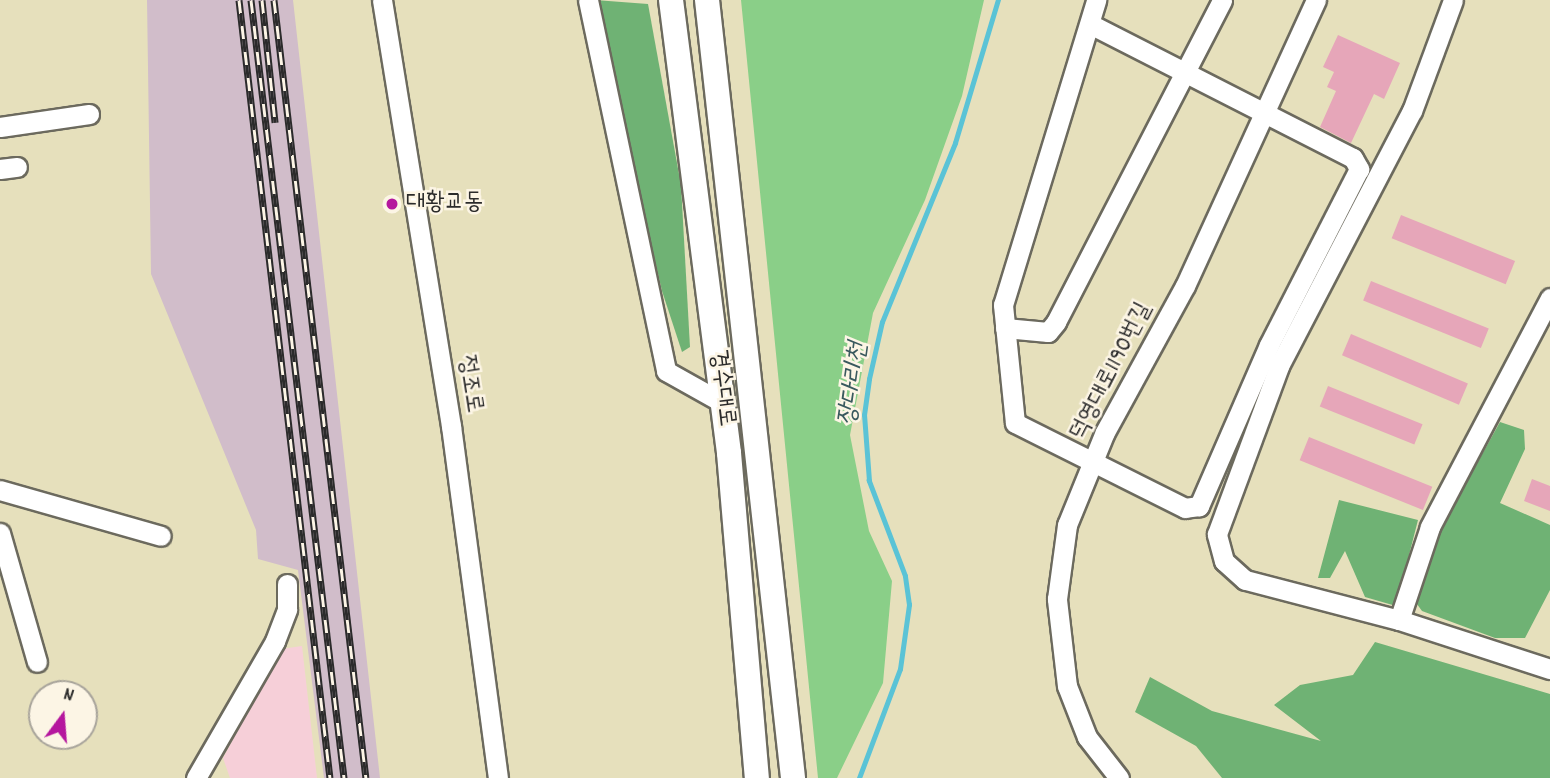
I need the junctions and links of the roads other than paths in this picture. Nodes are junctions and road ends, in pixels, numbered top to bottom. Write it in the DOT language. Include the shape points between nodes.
graph roads {
  1 [pos="382,0"];
  2 [pos="588,0"];
  3 [pos="671,0"];
  4 [pos="707,0"];
  5 [pos="1096,0"];
  6 [pos="1222,0"];
  7 [pos="1316,0"];
  8 [pos="1454,0"];
  9 [pos="1090,24"];
  10 [pos="1185,73"];
  11 [pos="89,114"];
  12 [pos="1264,114"];
  13 [pos="0,127"];
  14 [pos="1550,298"];
  15 [pos="1005,328"];
  16 [pos="723,403"];
  17 [pos="1094,460"];
  18 [pos="0,490"];
  19 [pos="0,533"];
  20 [pos="161,536"];
  21 [pos="288,584"];
  22 [pos="1399,620"];
  23 [pos="37,662"];
  24 [pos="1550,669"];
  25 [pos="196,778"];
  26 [pos="498,778"];
  27 [pos="757,778"];
  28 [pos="793,778"];
  29 [pos="1119,778"];
  1 -- 26 [label="street, 정조로" via="451,426"];
  2 -- 16 [label="street" via="666,371"];
  3 -- 16 [label="main road, 경수대로"];
  4 -- 28 [label="main road, 경수대로"];
  5 -- 9 [label="street"];
  6 -- 10 [label="street"];
  7 -- 12 [label="street, 덕영대로1190번길"];
  8 -- 22 [label="street" via="1407,122 1279,366 1217,534 1224,561 1245,580"];
  9 -- 10 [label="street"];
  9 -- 15 [label="street" via="1003,305"];
  10 -- 12 [label="street"];
  10 -- 15 [label="street" via="1056,323 1048,332"];
  11 -- 13 [label="street"];
  12 -- 17 [label="street, 덕영대로1190번길"];
  12 -- 17 [label="street" via="1353,158 1359,169 1269,345 1207,492 1199,506 1185,508"];
  14 -- 22 [label="street" via="1430,527"];
  15 -- 17 [label="street" via="1015,423"];
  16 -- 27 [label="main road, 경수대로"];
  17 -- 29 [label="street, 덕영대로1190번길" via="1067,525 1057,599 1067,686 1087,737"];
  18 -- 20 [label="street"];
  19 -- 23 [label="street"];
  21 -- 25 [label="street" via="287,609 275,641 234,725"];
  22 -- 24 [label="street"];
}
